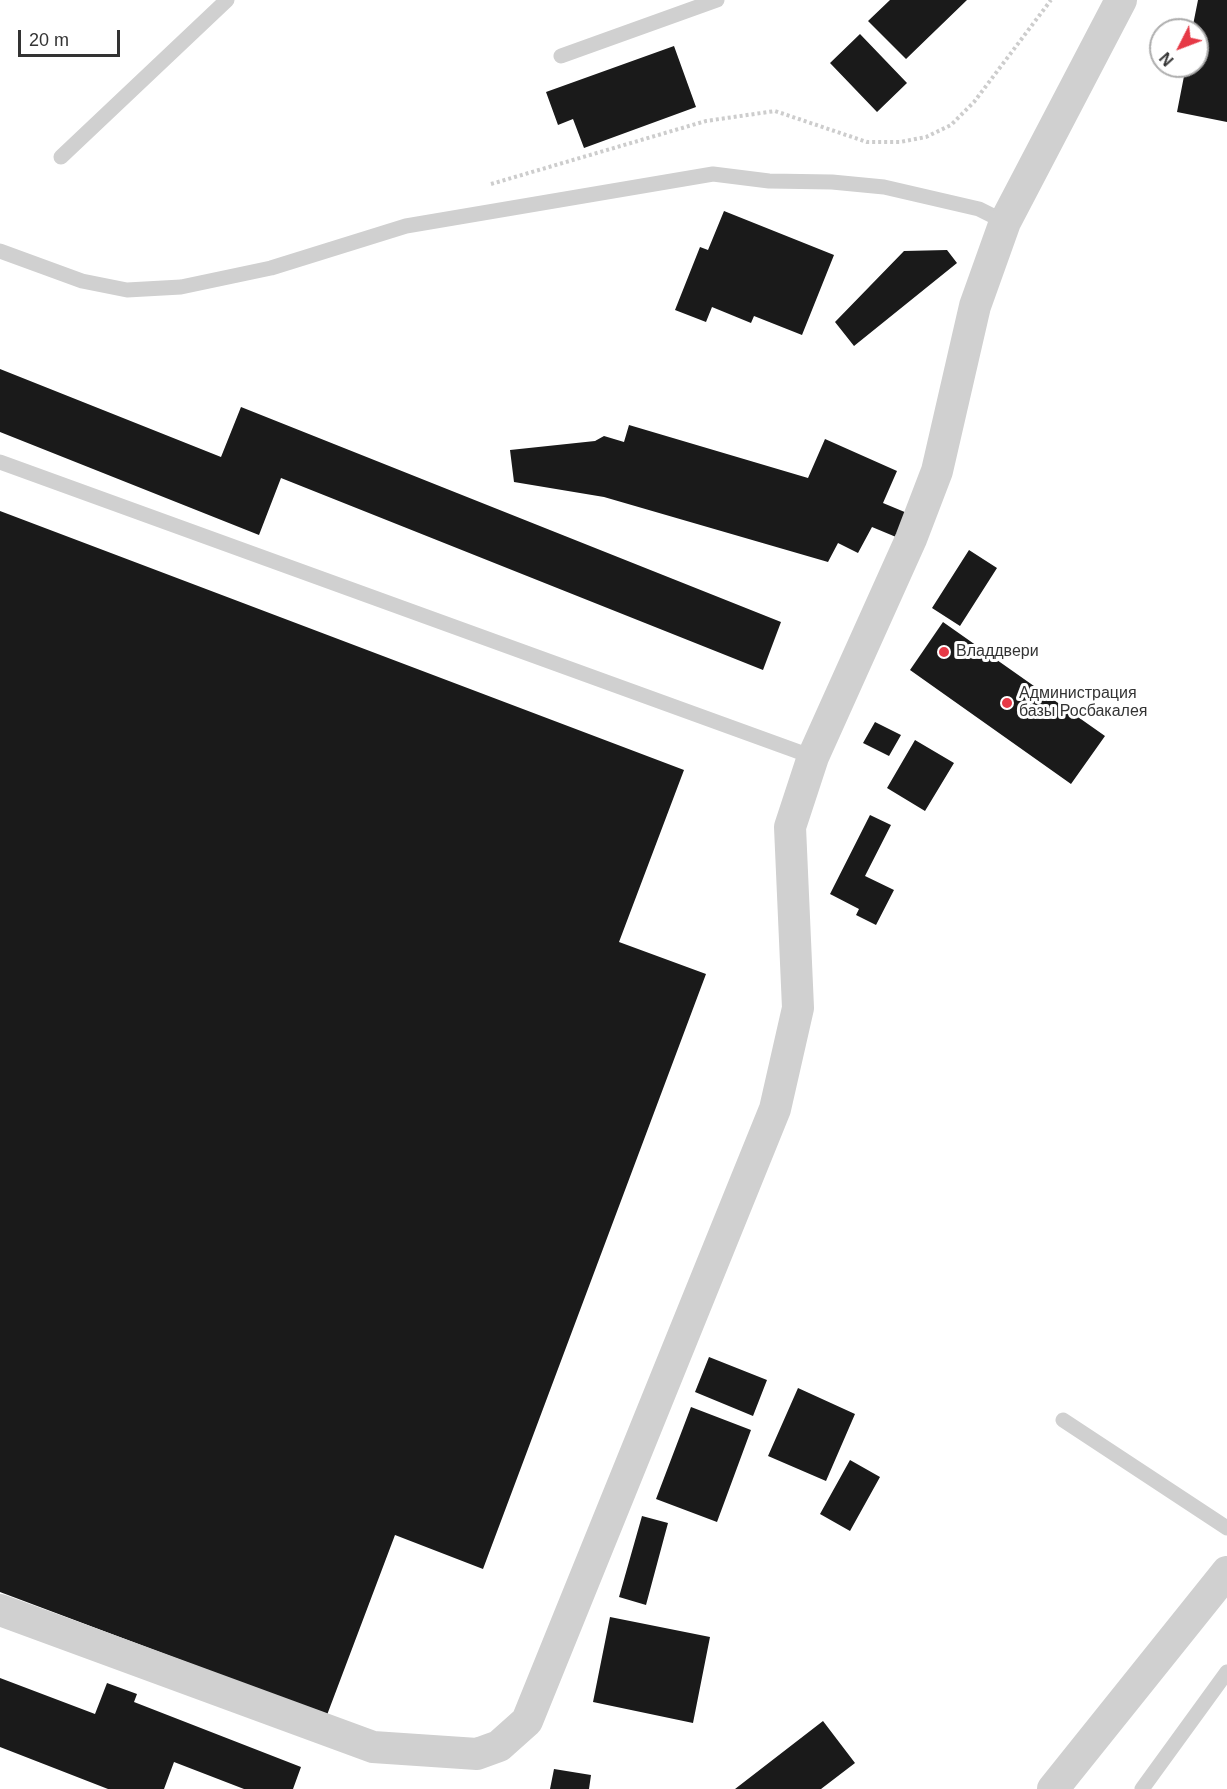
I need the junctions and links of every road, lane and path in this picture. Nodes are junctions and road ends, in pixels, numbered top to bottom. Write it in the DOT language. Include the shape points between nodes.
graph roads {
  1 [pos="226,0"];
  2 [pos="717,0"];
  3 [pos="1051,0"];
  4 [pos="1118,1"];
  5 [pos="561,56"];
  6 [pos="61,157"];
  7 [pos="480,187"];
  8 [pos="1005,222"];
  9 [pos="0,251"];
  10 [pos="0,462"];
  11 [pos="813,757"];
  12 [pos="1063,1420"];
  13 [pos="1227,1528"];
  14 [pos="1227,1572"];
  15 [pos="0,1610"];
  16 [pos="1227,1672"];
  17 [pos="1053,1789"];
  18 [pos="1142,1789"];
  1 -- 6 [label="lane"];
  2 -- 5 [label="lane"];
  3 -- 7 [label="path" via="975,102 951,125 926,137 867,142 775,111 706,121"];
  4 -- 8 [label="street"];
  8 -- 9 [label="lane" via="979,209 884,187 713,174 406,226 271,268 181,286 127,290 93,283"];
  8 -- 11 [label="street" via="975,306 937,471 911,539"];
  10 -- 11 [label="lane"];
  11 -- 15 [label="street" via="790,827 798,1008 775,1109 527,1721 500,1746 477,1754 373,1747"];
  12 -- 13 [label="lane"];
  14 -- 17 [label="street"];
  16 -- 18 [label="lane"];
}
